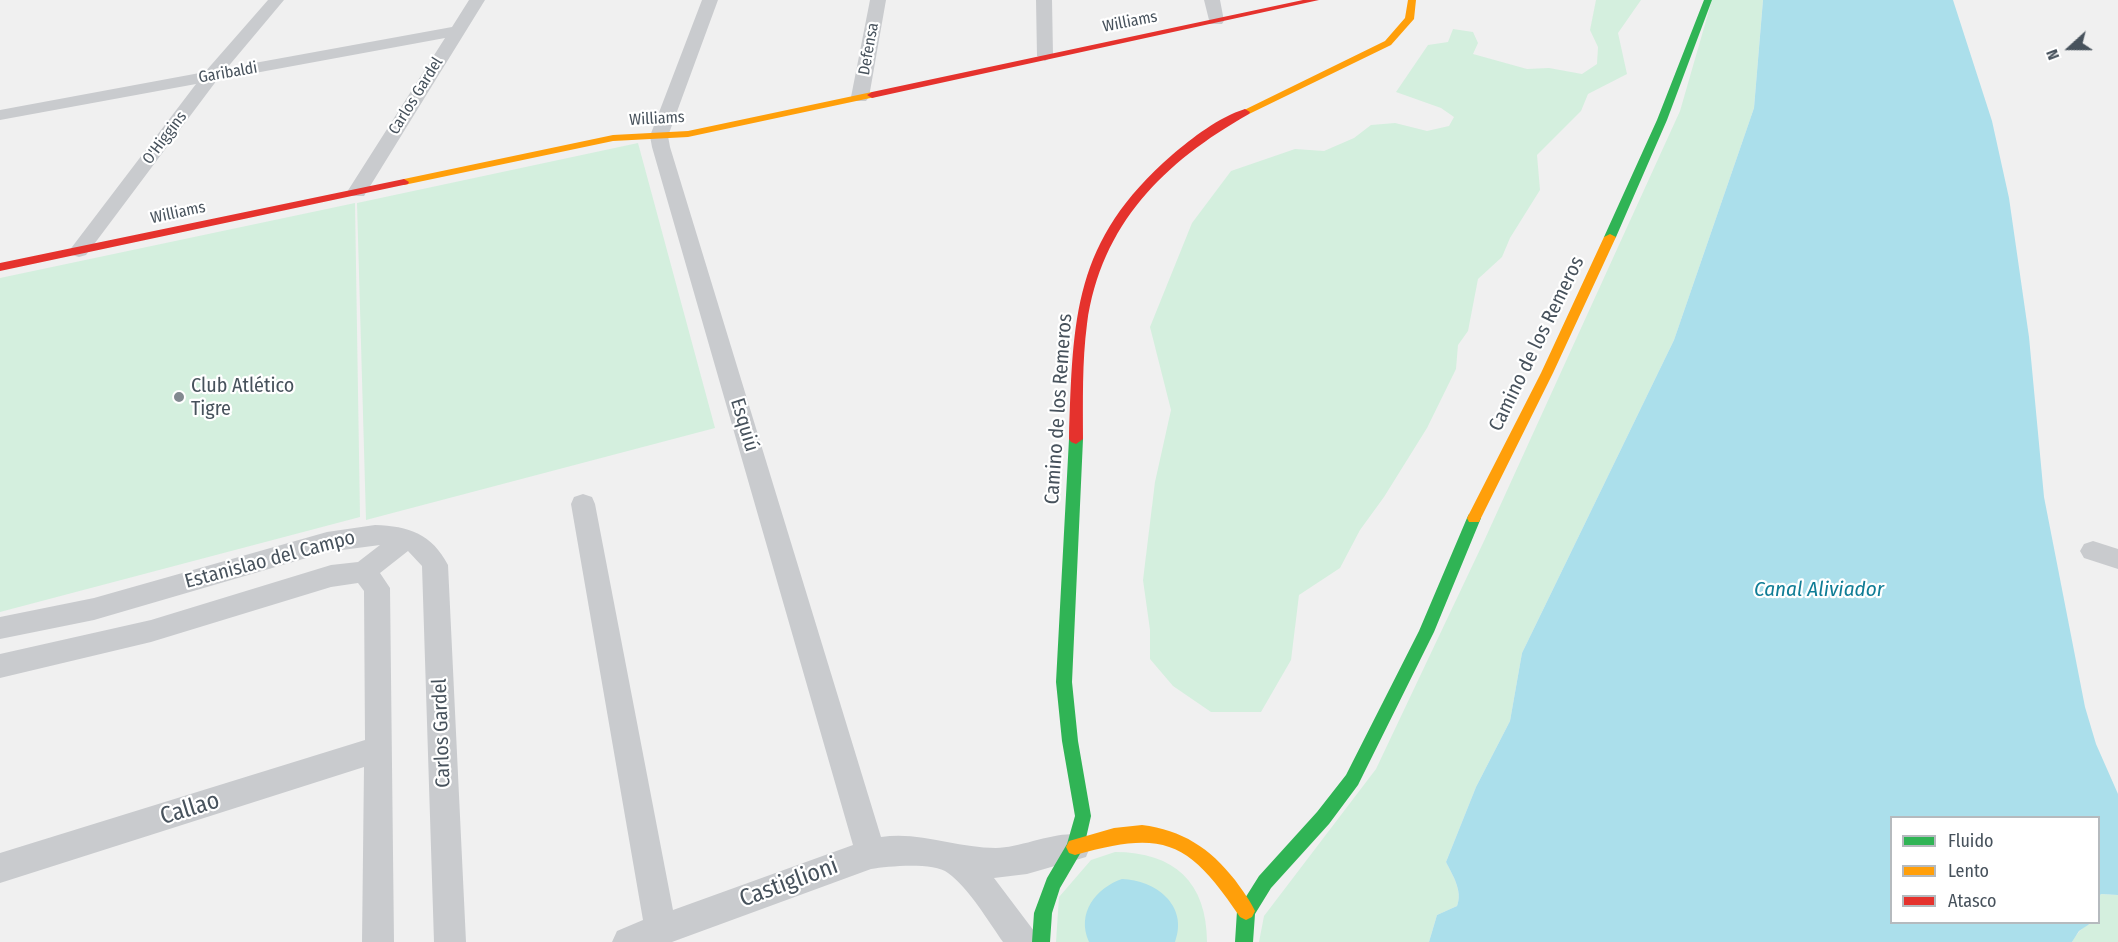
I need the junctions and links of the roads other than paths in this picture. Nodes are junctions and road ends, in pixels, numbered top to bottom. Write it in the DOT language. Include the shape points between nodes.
graph roads {
  1 [pos="276,0"];
  2 [pos="477,0"];
  3 [pos="710,0"];
  4 [pos="878,0"];
  5 [pos="1044,0"];
  6 [pos="1212,0"];
  7 [pos="1315,0"];
  8 [pos="1412,0"];
  9 [pos="1708,0"];
  10 [pos="1216,21"];
  11 [pos="456,31"];
  12 [pos="1045,56"];
  13 [pos="211,76"];
  14 [pos="860,97"];
  15 [pos="0,115"];
  16 [pos="659,136"];
  17 [pos="357,192"];
  18 [pos="79,251"];
  19 [pos="0,267"];
  20 [pos="583,504"];
  21 [pos="404,540"];
  22 [pos="2093,551"];
  23 [pos="2118,559"];
  24 [pos="364,572"];
  25 [pos="0,628"];
  26 [pos="0,666"];
  27 [pos="380,749"];
  28 [pos="1074,847"];
  29 [pos="871,854"];
  30 [pos="954,857"];
  31 [pos="0,868"];
  32 [pos="1246,911"];
  33 [pos="661,930"];
  34 [pos="378,942"];
  35 [pos="450,942"];
  36 [pos="628,942"];
  37 [pos="1023,942"];
  38 [pos="1041,942"];
  39 [pos="1244,942"];
  1 -- 13 [label="street, O'Higgins"];
  2 -- 11 [label="street, Carlos Gardel"];
  3 -- 16 [label="street"];
  4 -- 14 [label="street, Defensa"];
  5 -- 12 [label="street"];
  6 -- 10 [label="street"];
  7 -- 10 [label="main road, Williams"];
  8 -- 28 [label="main road, Camino de los Remeros" via="1408,25 1388,43 1245,111 1208,131 1172,158 1139,190 1105,243 1091,279 1080,336 1064,681 1083,816"];
  9 -- 32 [label="main road, Camino de los Remeros" via="1667,114 1475,516 1396,695 1352,780 1265,882"];
  10 -- 12 [label="main road, Williams"];
  11 -- 13 [label="street, Garibaldi"];
  11 -- 17 [label="street, Carlos Gardel"];
  12 -- 14 [label="main road, Williams"];
  13 -- 15 [label="street, Garibaldi"];
  13 -- 18 [label="street, O'Higgins"];
  14 -- 16 [label="main road, Williams" via="688,134"];
  16 -- 17 [label="main road, Williams" via="613,138"];
  16 -- 29 [label="street, Esquiú"];
  17 -- 18 [label="main road, Williams"];
  18 -- 19 [label="main road, Williams"];
  20 -- 33 [label="street"];
  21 -- 24 [label="street, Estanislao del Campo"];
  21 -- 25 [label="street, Estanislao del Campo" via="392,535 362,535 327,542 94,609"];
  21 -- 35 [label="street, Carlos Gardel" via="421,546 435,565"];
  22 -- 23 [label="street"];
  24 -- 26 [label="street, Estanislao del Campo" via="331,576 151,631"];
  24 -- 27 [label="street" via="376,588"];
  27 -- 31 [label="street, Callao"];
  27 -- 34 [label="street"];
  28 -- 30 [label="street, Castiglioni" via="995,863"];
  28 -- 32 [label="main road" via="1127,834 1156,833 1176,839 1198,851 1223,875"];
  28 -- 38 [label="main road, Camino de los Remeros" via="1053,884 1043,913"];
  29 -- 30 [label="street, Castiglioni" via="900,849"];
  29 -- 33 [label="street, Castiglioni"];
  30 -- 37 [label="street"];
  32 -- 39 [label="main road, Camino de los Remeros"];
  33 -- 36 [label="street, Castiglioni"];
}
